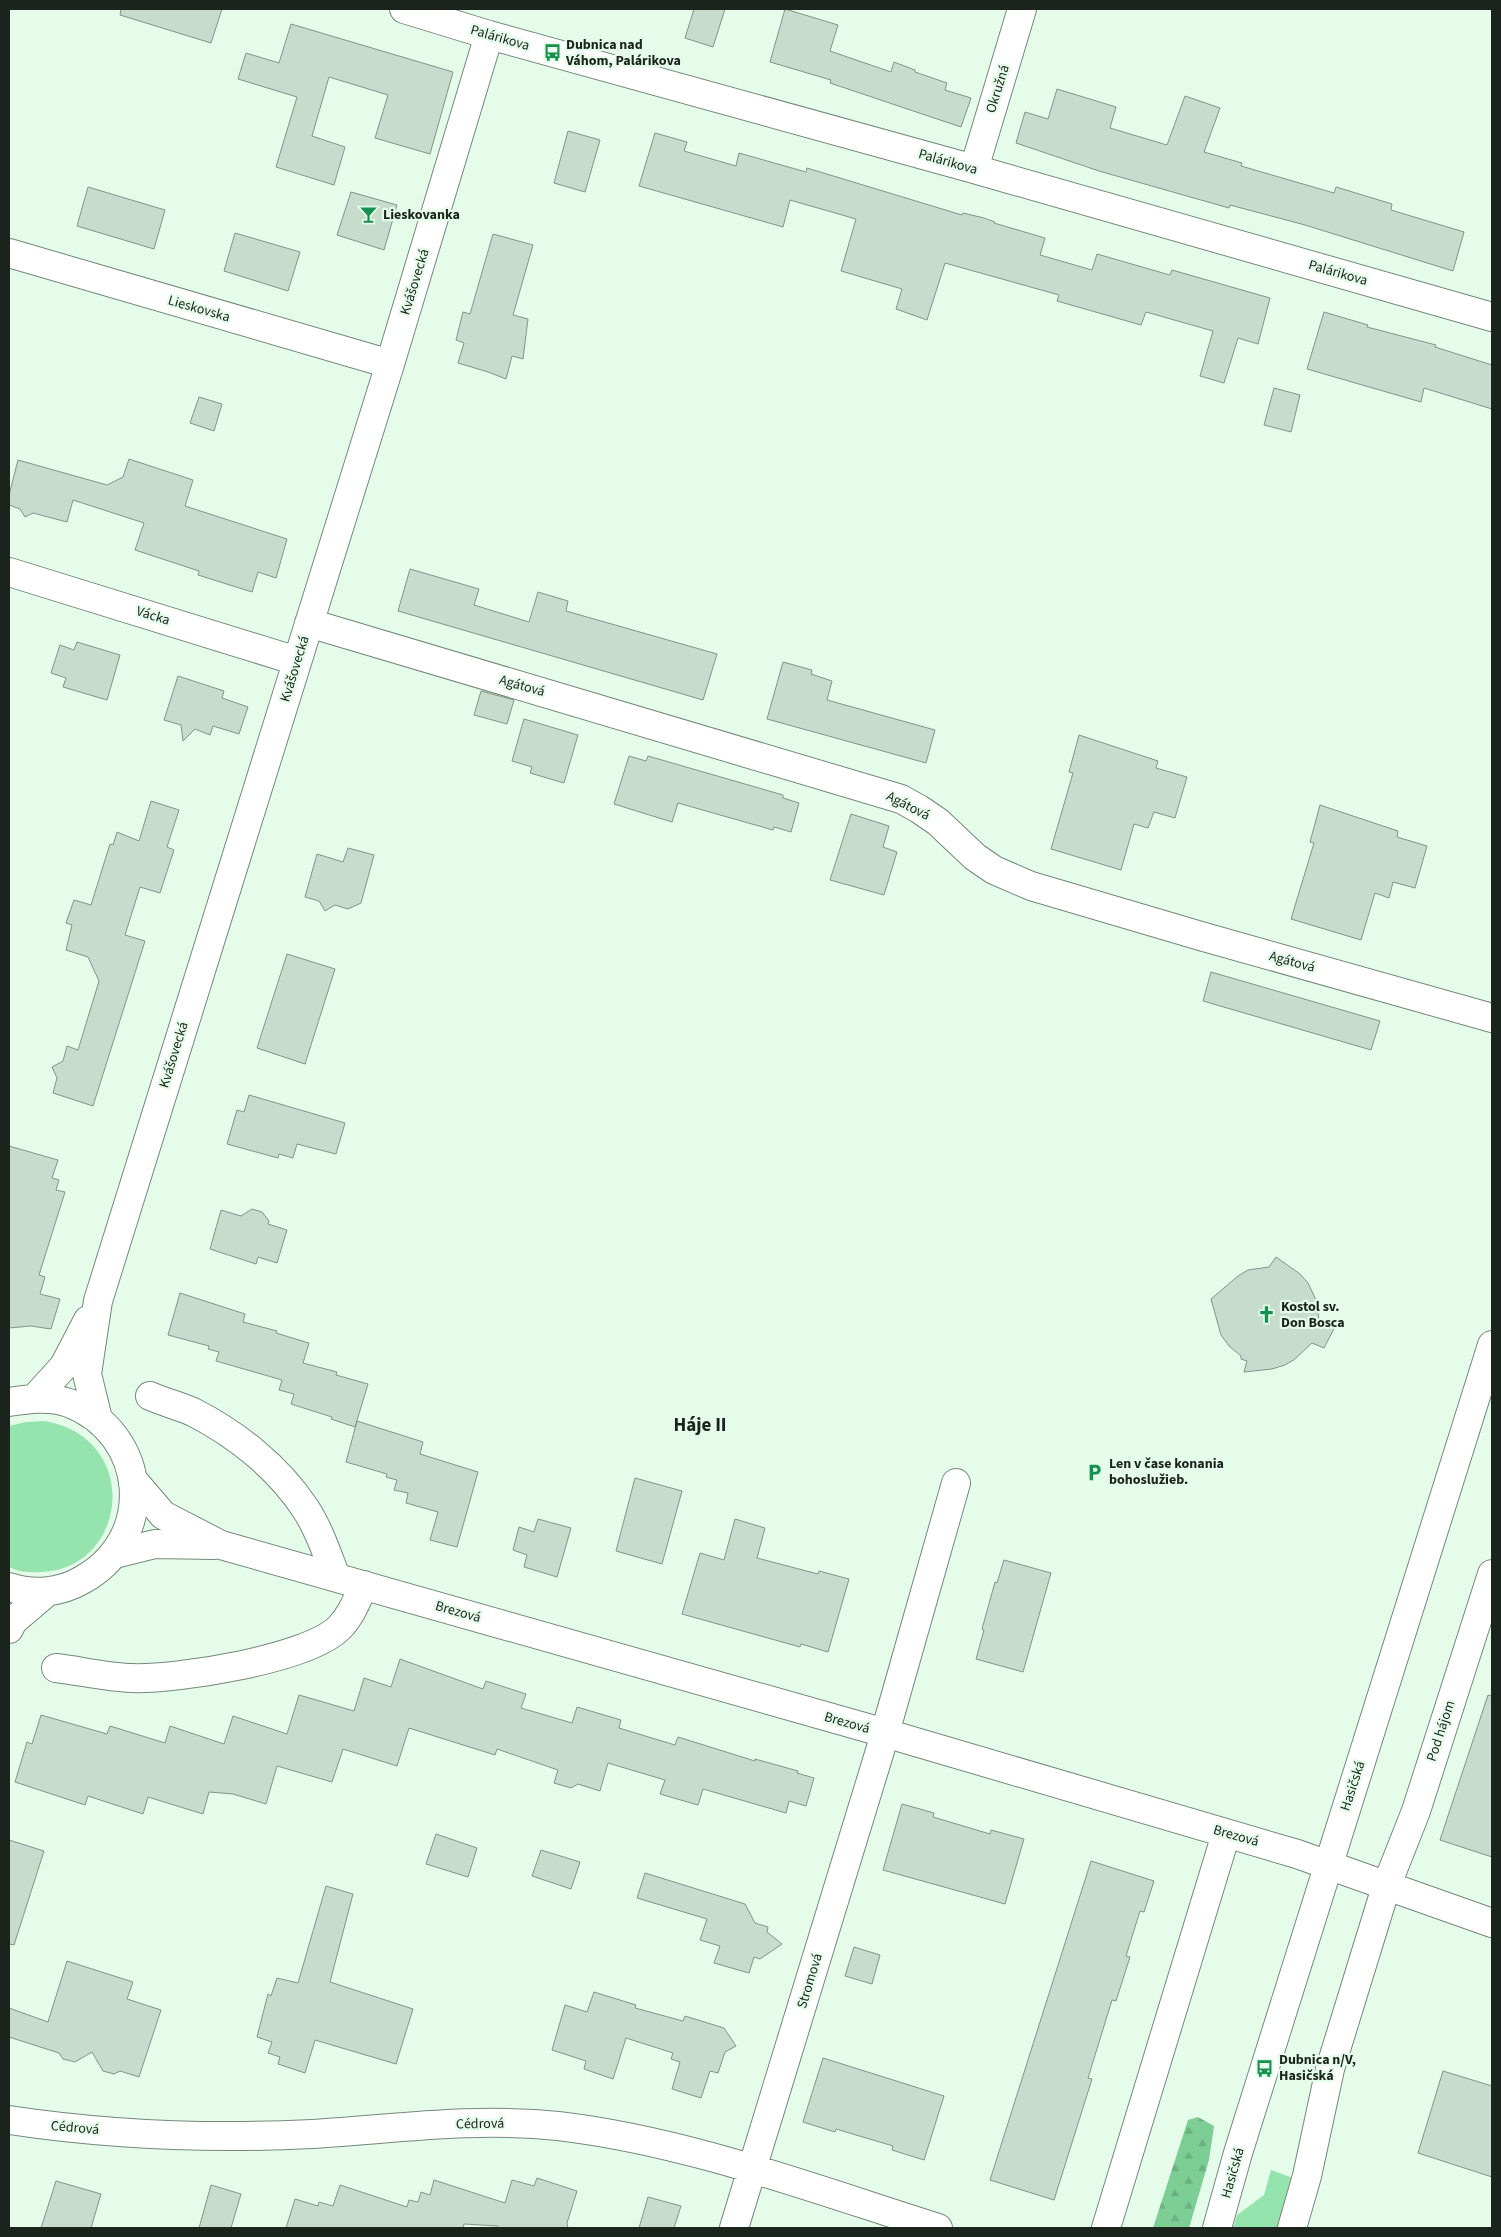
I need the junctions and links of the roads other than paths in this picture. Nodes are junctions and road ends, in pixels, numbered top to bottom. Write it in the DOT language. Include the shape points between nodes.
graph roads {
  1 [pos="404,9"];
  2 [pos="1022,9"];
  3 [pos="489,35"];
  4 [pos="974,169"];
  5 [pos="9,253"];
  6 [pos="1492,317"];
  7 [pos="390,364"];
  8 [pos="9,572"];
  9 [pos="309,623"];
  10 [pos="297,661"];
  11 [pos="1492,1018"];
  12 [pos="98,1301"];
  13 [pos="1492,1345"];
  14 [pos="150,1396"];
  15 [pos="35,1398"];
  16 [pos="9,1402"];
  17 [pos="98,1419"];
  18 [pos="134,1481"];
  19 [pos="956,1483"];
  20 [pos="221,1545"];
  21 [pos="115,1554"];
  22 [pos="1492,1574"];
  23 [pos="336,1577"];
  24 [pos="364,1585"];
  25 [pos="9,1587"];
  26 [pos="47,1592"];
  27 [pos="9,1629"];
  28 [pos="56,1668"];
  29 [pos="885,1733"];
  30 [pos="1226,1834"];
  31 [pos="1329,1865"];
  32 [pos="1386,1887"];
  33 [pos="1492,1923"];
  34 [pos="9,2120"];
  35 [pos="752,2169"];
  36 [pos="734,2228"];
  37 [pos="938,2228"];
  38 [pos="1106,2228"];
  39 [pos="1217,2228"];
  40 [pos="1292,2228"];
  1 -- 3 [label="street, Palárikova"];
  2 -- 4 [label="street, Okružná"];
  3 -- 4 [label="street, Palárikova"];
  3 -- 7 [label="street, Kvášovecká"];
  4 -- 6 [label="street, Palárikova"];
  5 -- 7 [label="street, Lieskovska"];
  7 -- 9 [label="street, Kvášovecká"];
  8 -- 10 [label="street, Vácka"];
  9 -- 10 [label="street, Kvášovecká"];
  9 -- 11 [label="street, Agátová" via="901,799 938,822 994,870 1031,886"];
  10 -- 12 [label="street, Kvášovecká"];
  12 -- 15 [label="street, Kvášovecká" via="64,1366"];
  12 -- 17 [label="street, Kvášovecká" via="87,1374"];
  13 -- 31 [label="street, Hasičská"];
  14 -- 23 [label="street" via="192,1412 230,1434 274,1470 305,1508 324,1544"];
  15 -- 16 [label="street"];
  15 -- 17 [label="street" via="68,1403"];
  17 -- 18 [label="street" via="115,1436"];
  18 -- 20 [label="street, Brezová" via="163,1515"];
  18 -- 21 [label="street" via="134,1507 128,1532"];
  19 -- 29 [label="street, Stromová"];
  20 -- 21 [label="street, Brezová" via="155,1544"];
  20 -- 23 [label="street, Brezová"];
  21 -- 26 [label="street" via="96,1573 73,1586"];
  22 -- 32 [label="street, Pod hájom" via="1416,1811"];
  23 -- 24 [label="street, Brezová"];
  24 -- 28 [label="street" via="338,1629 292,1651 243,1665 169,1677 131,1678"];
  24 -- 29 [label="street, Brezová"];
  25 -- 26 [label="street"];
  26 -- 27 [label="street" via="13,1621"];
  29 -- 30 [label="street, Brezová"];
  29 -- 35 [label="street, Stromová"];
  30 -- 31 [label="street, Brezová"];
  30 -- 38 [label="street"];
  31 -- 32 [label="street"];
  31 -- 39 [label="street, Hasičská"];
  32 -- 33 [label="street"];
  32 -- 40 [label="street, Pod hájom" via="1329,2076"];
  34 -- 35 [label="street, Cédrová" via="70,2129 204,2136 310,2134 430,2125 558,2126 660,2144"];
  35 -- 36 [label="street, Stromová"];
  35 -- 37 [label="street, Cédrová"];
}
